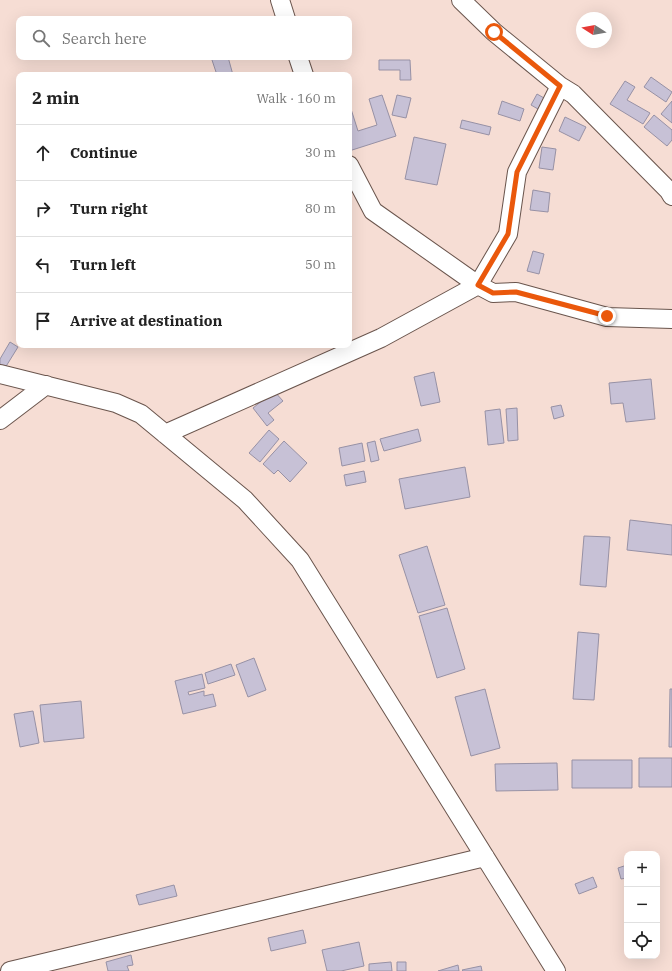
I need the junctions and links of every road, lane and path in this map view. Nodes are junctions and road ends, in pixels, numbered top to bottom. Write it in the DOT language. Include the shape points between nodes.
graph roads {
  1 [pos="280,0"];
  2 [pos="461,0"];
  3 [pos="285,16"];
  4 [pos="299,60"];
  5 [pos="303,72"];
  6 [pos="560,86"];
  7 [pos="352,171"];
  8 [pos="672,196"];
  9 [pos="478,285"];
  10 [pos="672,319"];
  11 [pos="0,374"];
  12 [pos="46,386"];
  13 [pos="0,420"];
  14 [pos="165,434"];
  15 [pos="485,857"];
  16 [pos="10,971"];
  17 [pos="556,971"];
  1 -- 3 [label="street"];
  2 -- 6 [label="street" via="494,32"];
  4 -- 5 [label="street"];
  6 -- 8 [label="street" via="573,94"];
  6 -- 9 [label="street" via="517,172 508,234"];
  7 -- 9 [label="street" via="372,211"];
  9 -- 10 [label="street" via="493,293 516,292 607,316"];
  9 -- 14 [label="street" via="381,338"];
  11 -- 12 [label="street"];
  12 -- 13 [label="street"];
  12 -- 14 [label="street" via="116,403 141,414"];
  14 -- 15 [label="street" via="245,500 300,560"];
  15 -- 16 [label="street"];
  15 -- 17 [label="street"];
}
